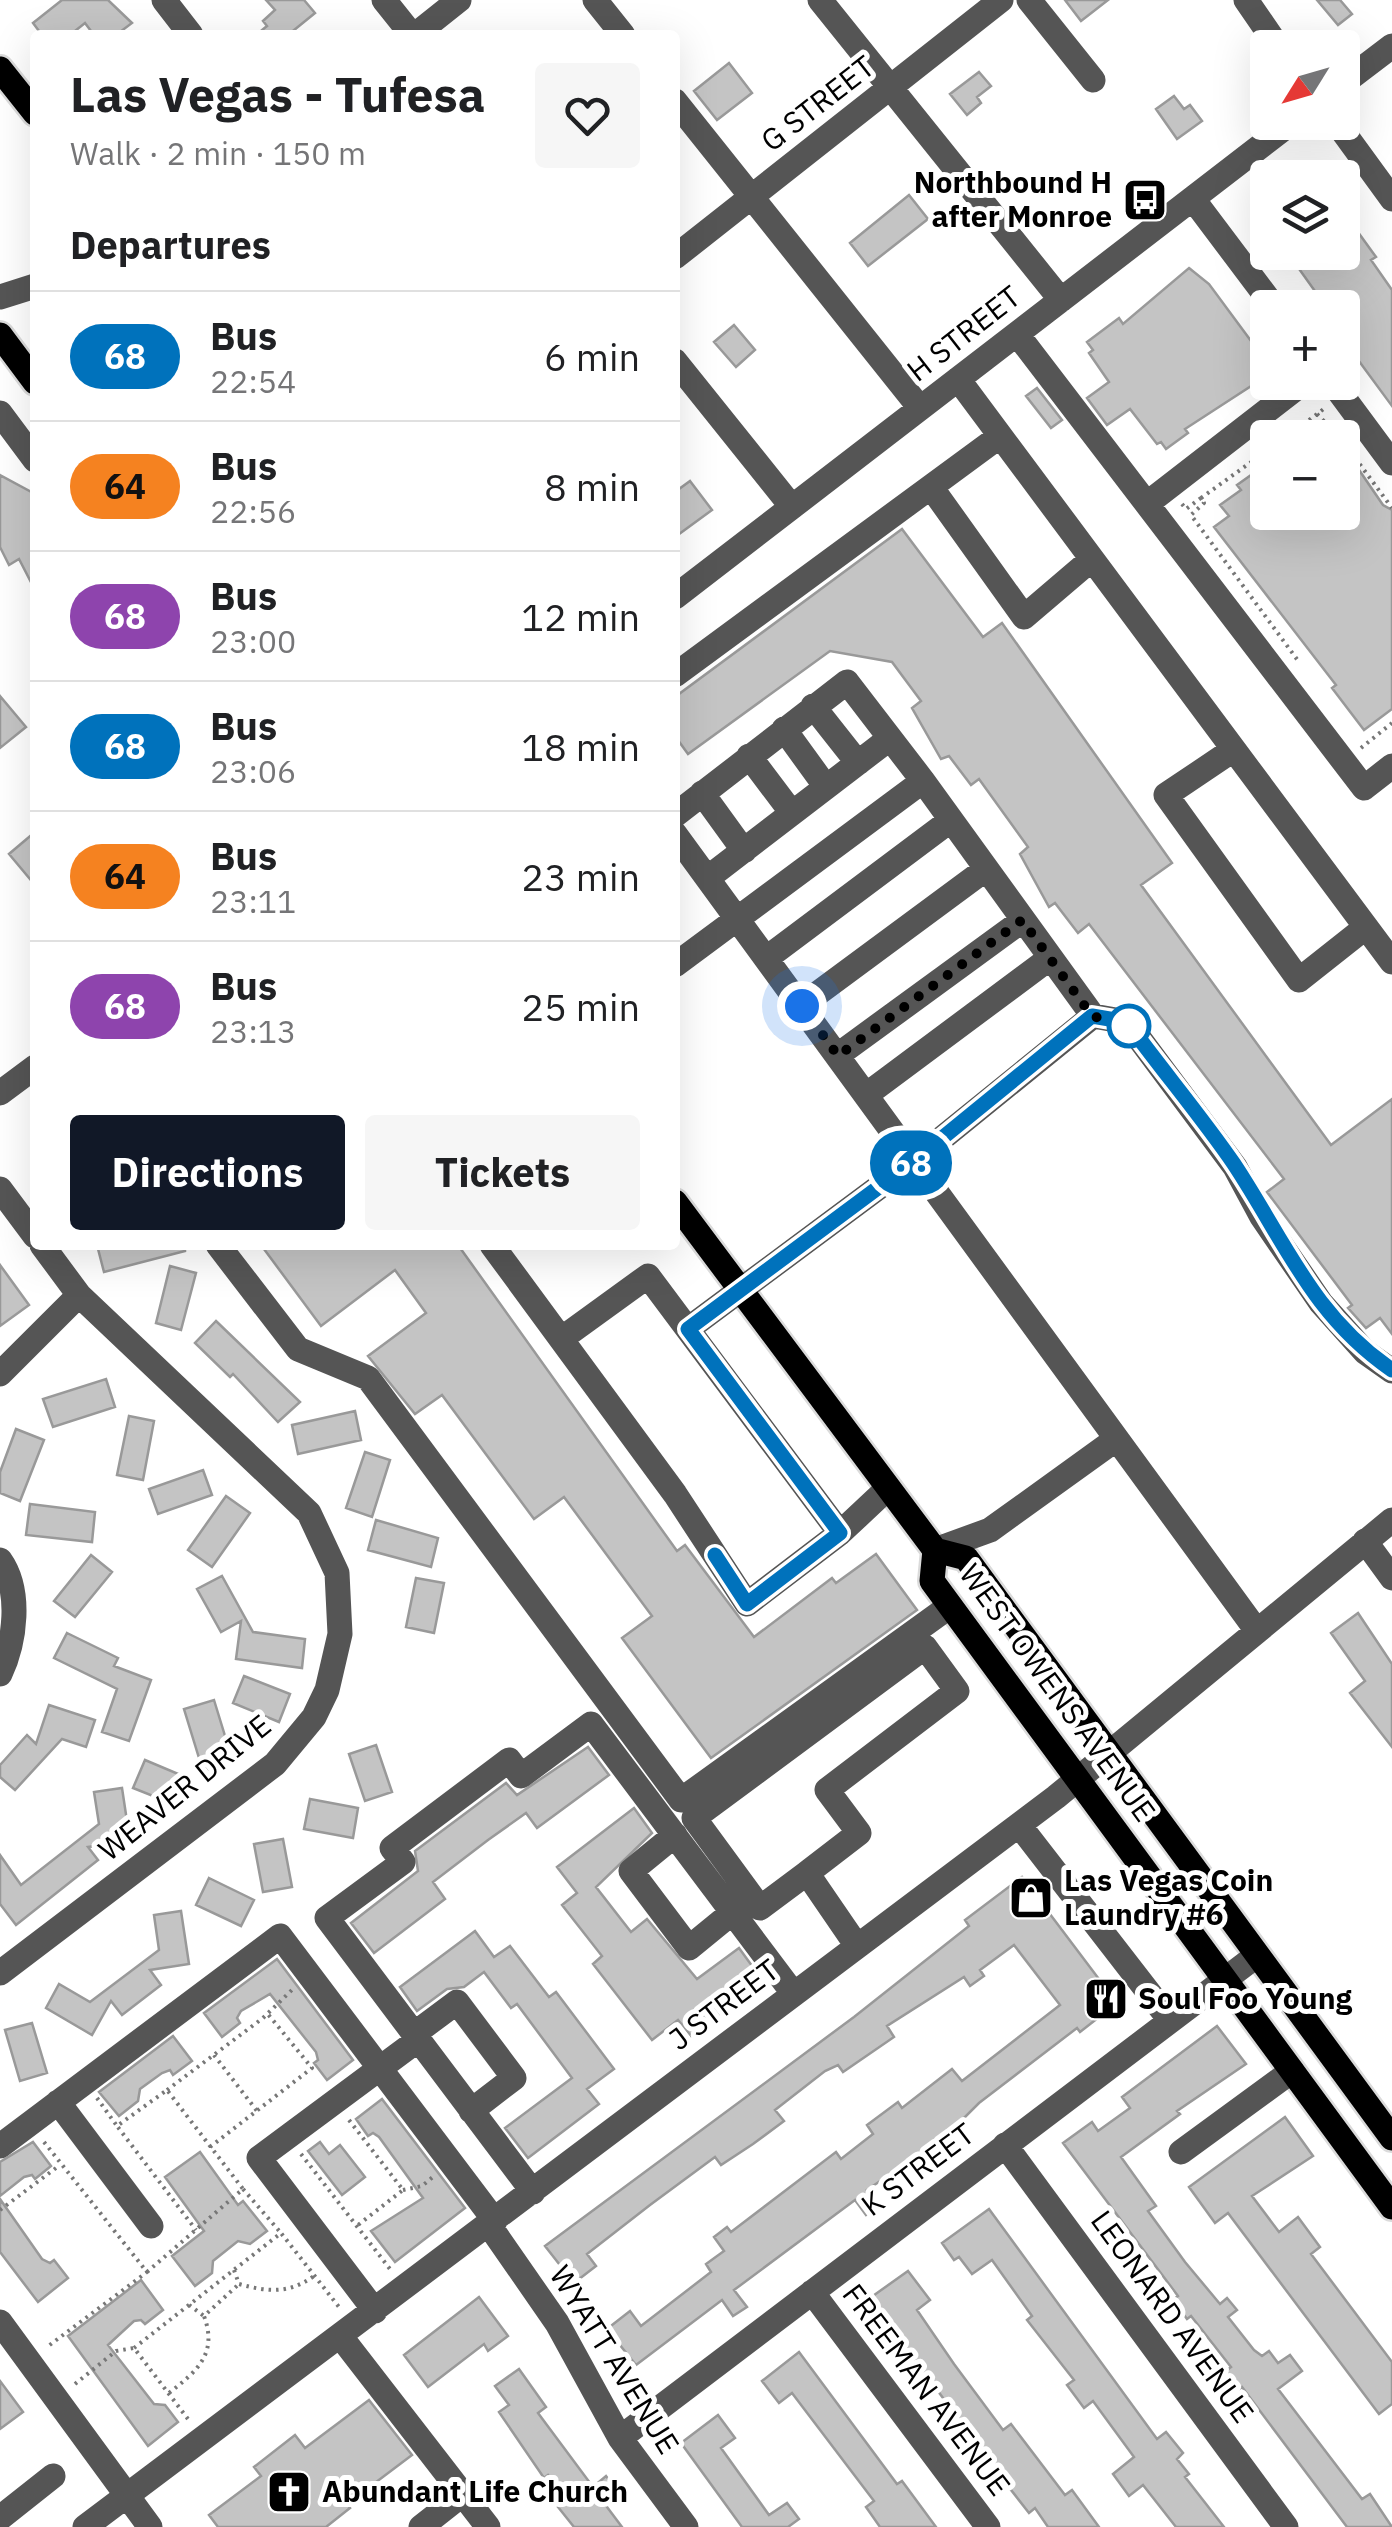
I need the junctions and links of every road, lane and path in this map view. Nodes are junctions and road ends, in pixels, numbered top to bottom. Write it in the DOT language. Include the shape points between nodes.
graph roads {
  1 [pos="164,0"];
  2 [pos="384,0"];
  3 [pos="459,0"];
  4 [pos="594,0"];
  5 [pos="820,0"];
  6 [pos="1001,0"];
  7 [pos="1029,0"];
  8 [pos="1246,0"];
  9 [pos="187,30"];
  10 [pos="410,30"];
  11 [pos="420,30"];
  12 [pos="618,30"];
  13 [pos="1266,30"];
  14 [pos="1392,46"];
  15 [pos="0,70"];
  16 [pos="1360,70"];
  17 [pos="1092,80"];
  18 [pos="891,88"];
  19 [pos="30,107"];
  20 [pos="680,107"];
  21 [pos="1269,140"];
  22 [pos="1349,140"];
  23 [pos="752,197"];
  24 [pos="1193,199"];
  25 [pos="1392,199"];
  26 [pos="680,254"];
  27 [pos="30,288"];
  28 [pos="1261,290"];
  29 [pos="0,297"];
  30 [pos="1062,300"];
  31 [pos="1017,334"];
  32 [pos="4,350"];
  33 [pos="680,368"];
  34 [pos="30,377"];
  35 [pos="958,379"];
  36 [pos="1281,400"];
  37 [pos="1334,400"];
  38 [pos="1345,400"];
  39 [pos="920,408"];
  40 [pos="0,413"];
  41 [pos="1317,414"];
  42 [pos="1309,420"];
  43 [pos="1323,420"];
  44 [pos="1000,436"];
  45 [pos="30,453"];
  46 [pos="1250,463"];
  47 [pos="1392,463"];
  48 [pos="1360,464"];
  49 [pos="1171,485"];
  50 [pos="931,486"];
  51 [pos="1200,498"];
  52 [pos="1148,503"];
  53 [pos="792,507"];
  54 [pos="1392,508"];
  55 [pos="1092,559"];
  56 [pos="680,593"];
  57 [pos="1302,667"];
  58 [pos="680,672"];
  59 [pos="814,706"];
  60 [pos="1392,723"];
  61 [pos="784,729"];
  62 [pos="890,738"];
  63 [pos="1232,750"];
  64 [pos="749,756"];
  65 [pos="858,763"];
  66 [pos="1392,766"];
  67 [pos="922,781"];
  68 [pos="1366,786"];
  69 [pos="826,788"];
  70 [pos="702,793"];
  71 [pos="680,811"];
  72 [pos="792,813"];
  73 [pos="951,820"];
  74 [pos="680,840"];
  75 [pos="744,851"];
  76 [pos="986,868"];
  77 [pos="709,878"];
  78 [pos="740,918"];
  79 [pos="1022,920"];
  80 [pos="1366,927"];
  81 [pos="768,957"];
  82 [pos="1050,958"];
  83 [pos="680,961"];
  84 [pos="1392,962"];
  85 [pos="802,1006"];
  86 [pos="1092,1016"];
  87 [pos="838,1056"];
  88 [pos="30,1071"];
  89 [pos="0,1093"];
  90 [pos="866,1095"];
  91 [pos="914,1161"];
  92 [pos="0,1189"];
  93 [pos="680,1209"];
  94 [pos="30,1229"];
  95 [pos="46,1250"];
  96 [pos="222,1250"];
  97 [pos="497,1250"];
  98 [pos="740,1290"];
  99 [pos="79,1296"];
  100 [pos="688,1329"];
  101 [pos="561,1339"];
  102 [pos="1392,1370"];
  103 [pos="0,1374"];
  104 [pos="1115,1440"];
  105 [pos="888,1488"];
  106 [pos="1392,1520"];
  107 [pos="840,1533"];
  108 [pos="1364,1541"];
  109 [pos="935,1550"];
  110 [pos="0,1560"];
  111 [pos="1392,1578"];
  112 [pos="950,1606"];
  113 [pos="1257,1631"];
  114 [pos="0,1674"];
  115 [pos="1108,1754"];
  116 [pos="1078,1779"];
  117 [pos="1019,1824"];
  118 [pos="674,1835"];
  119 [pos="807,1874"];
  120 [pos="733,1912"];
  121 [pos="858,1946"];
  122 [pos="1256,1956"];
  123 [pos="1,1971"];
  124 [pos="309,1975"];
  125 [pos="1224,1980"];
  126 [pos="793,1993"];
  127 [pos="267,2013"];
  128 [pos="1170,2020"];
  129 [pos="417,2037"];
  130 [pos="214,2055"];
  131 [pos="380,2068"];
  132 [pos="1292,2071"];
  133 [pos="85,2082"];
  134 [pos="167,2090"];
  135 [pos="58,2102"];
  136 [pos="257,2111"];
  137 [pos="472,2111"];
  138 [pos="344,2113"];
  139 [pos="1389,2122"];
  140 [pos="30,2124"];
  141 [pos="117,2126"];
  142 [pos="1005,2145"];
  143 [pos="0,2146"];
  144 [pos="210,2147"];
  145 [pos="298,2150"];
  146 [pos="1181,2152"];
  147 [pos="451,2162"];
  148 [pos="62,2164"];
  149 [pos="243,2189"];
  150 [pos="402,2190"];
  151 [pos="532,2192"];
  152 [pos="1392,2207"];
  153 [pos="0,2210"];
  154 [pos="492,2223"];
  155 [pos="151,2226"];
  156 [pos="357,2226"];
  157 [pos="196,2230"];
  158 [pos="281,2233"];
  159 [pos="234,2270"];
  160 [pos="147,2272"];
  161 [pos="314,2276"];
  162 [pos="239,2284"];
  163 [pos="407,2288"];
  164 [pos="812,2292"];
  165 [pos="189,2306"];
  166 [pos="204,2316"];
  167 [pos="0,2322"];
  168 [pos="357,2325"];
  169 [pos="48,2347"];
  170 [pos="134,2348"];
  171 [pos="75,2384"];
  172 [pos="168,2393"];
  173 [pos="620,2438"];
  174 [pos="204,2440"];
  175 [pos="53,2476"];
  176 [pos="463,2494"];
  177 [pos="126,2496"];
  178 [pos="0,2518"];
  179 [pos="85,2527"];
  180 [pos="150,2527"];
  181 [pos="420,2527"];
  182 [pos="488,2527"];
  183 [pos="686,2527"];
  184 [pos="988,2527"];
  185 [pos="1286,2527"];
  1 -- 9 [label="street"];
  2 -- 10 [label="street"];
  3 -- 11 [label="street"];
  4 -- 12 [label="street"];
  5 -- 18 [label="street"];
  6 -- 18 [label="street, G STREET"];
  7 -- 17 [label="street"];
  8 -- 13 [label="street"];
  14 -- 16 [label="street"];
  15 -- 19 [label="main road"];
  18 -- 23 [label="street, G STREET"];
  18 -- 30 [label="street"];
  20 -- 23 [label="street"];
  21 -- 24 [label="street, H STREET"];
  22 -- 25 [label="street"];
  23 -- 26 [label="street, G STREET"];
  23 -- 39 [label="street"];
  24 -- 28 [label="street"];
  24 -- 30 [label="street, H STREET"];
  27 -- 29 [label="street"];
  30 -- 31 [label="street, H STREET"];
  31 -- 35 [label="street, H STREET"];
  31 -- 52 [label="street"];
  32 -- 34 [label="main road"];
  33 -- 53 [label="street"];
  35 -- 39 [label="street, H STREET"];
  35 -- 44 [label="street"];
  36 -- 49 [label="street"];
  37 -- 41 [label="path"];
  38 -- 47 [label="street"];
  39 -- 53 [label="street, H STREET"];
  40 -- 45 [label="street"];
  41 -- 42 [label="path"];
  41 -- 43 [label="path"];
  44 -- 50 [label="street"];
  44 -- 55 [label="street"];
  46 -- 51 [label="path"];
  48 -- 54 [label="path"];
  49 -- 51 [label="path" via="1186,509"];
  49 -- 52 [label="street"];
  50 -- 55 [label="street" via="1024,617"];
  50 -- 58 [label="street"];
  51 -- 57 [label="path" via="1204,503 1191,516"];
  52 -- 68 [label="street"];
  53 -- 56 [label="street, H STREET"];
  55 -- 63 [label="street"];
  59 -- 61 [label="street"];
  59 -- 62 [label="street" via="846,682"];
  59 -- 65 [label="street"];
  60 -- 68 [label="path" via="1360,744 1358,766"];
  61 -- 64 [label="street"];
  61 -- 69 [label="street"];
  62 -- 65 [label="street"];
  62 -- 67 [label="street"];
  63 -- 80 [label="street"];
  63 -- 80 [label="street" via="1166,795 1299,980"];
  64 -- 70 [label="street"];
  64 -- 72 [label="street"];
  65 -- 69 [label="street"];
  66 -- 68 [label="street"];
  67 -- 73 [label="street"];
  67 -- 78 [label="street"];
  69 -- 72 [label="street"];
  70 -- 71 [label="street"];
  70 -- 75 [label="street"];
  72 -- 75 [label="street"];
  73 -- 76 [label="street"];
  73 -- 81 [label="street"];
  74 -- 77 [label="street"];
  75 -- 77 [label="street"];
  76 -- 79 [label="street"];
  76 -- 85 [label="street"];
  77 -- 78 [label="street"];
  78 -- 81 [label="street"];
  78 -- 83 [label="street"];
  79 -- 82 [label="street"];
  79 -- 87 [label="street"];
  80 -- 84 [label="street"];
  81 -- 85 [label="street"];
  82 -- 86 [label="street"];
  82 -- 90 [label="street"];
  85 -- 87 [label="street"];
  86 -- 91 [label="street"];
  86 -- 102 [label="street" via="1127,1022 1236,1167 1321,1303 1365,1352"];
  87 -- 90 [label="street"];
  88 -- 89 [label="street"];
  90 -- 91 [label="street"];
  91 -- 98 [label="street"];
  91 -- 104 [label="street"];
  92 -- 94 [label="street"];
  93 -- 98 [label="main road, WEST OWENS AVENUE"];
  95 -- 99 [label="street, WEAVER DRIVE"];
  96 -- 112 [label="street" via="298,1349 368,1378 681,1800"];
  97 -- 101 [label="street"];
  98 -- 100 [label="street"];
  98 -- 105 [label="main road, WEST OWENS AVENUE"];
  99 -- 103 [label="street"];
  99 -- 123 [label="street, WEAVER DRIVE" via="309,1513 337,1573 340,1634 328,1690 275,1764"];
  100 -- 101 [label="street" via="648,1276"];
  100 -- 107 [label="street"];
  101 -- 107 [label="street" via="747,1604"];
  104 -- 109 [label="street" via="990,1530"];
  104 -- 113 [label="street"];
  105 -- 107 [label="street"];
  105 -- 109 [label="main road, WEST OWENS AVENUE"];
  106 -- 108 [label="street, J STREET"];
  108 -- 111 [label="street"];
  108 -- 113 [label="street, J STREET"];
  109 -- 112 [label="main road, WEST OWENS AVENUE" via="932,1580"];
  109 -- 115 [label="main road, WEST OWENS AVENUE" via="966,1558"];
  110 -- 114 [label="street" via="14,1631"];
  112 -- 116 [label="main road, WEST OWENS AVENUE"];
  113 -- 115 [label="street, J STREET"];
  115 -- 116 [label="street, J STREET"];
  115 -- 122 [label="main road, WEST OWENS AVENUE"];
  116 -- 117 [label="street, J STREET"];
  116 -- 125 [label="main road, WEST OWENS AVENUE"];
  117 -- 121 [label="street, J STREET"];
  117 -- 128 [label="street"];
  118 -- 120 [label="street"];
  118 -- 120 [label="street" via="631,1872 689,1948"];
  118 -- 129 [label="street" via="591,1724 521,1776 509,1760 392,1848 403,1862 328,1918"];
  119 -- 119 [label="street" via="760,1908 694,1818 926,1647 958,1691 827,1790 859,1833"];
  119 -- 121 [label="street"];
  120 -- 126 [label="street"];
  121 -- 126 [label="street, J STREET"];
  122 -- 125 [label="street, K STREET"];
  122 -- 139 [label="main road, WEST OWENS AVENUE"];
  124 -- 127 [label="path"];
  124 -- 131 [label="street, WYATT AVENUE"];
  124 -- 133 [label="street, WYATT AVENUE" via="280,1936"];
  125 -- 128 [label="street, K STREET"];
  125 -- 132 [label="main road, WEST OWENS AVENUE"];
  126 -- 151 [label="street, J STREET"];
  127 -- 130 [label="path"];
  127 -- 136 [label="path" via="312,2068"];
  128 -- 142 [label="street, K STREET"];
  129 -- 131 [label="street"];
  129 -- 137 [label="street"];
  129 -- 137 [label="street" via="458,2002 514,2078"];
  130 -- 134 [label="path"];
  130 -- 136 [label="path"];
  131 -- 147 [label="street, WYATT AVENUE"];
  131 -- 168 [label="street" via="259,2158"];
  132 -- 146 [label="street"];
  132 -- 152 [label="main road, WEST OWENS AVENUE"];
  133 -- 135 [label="street"];
  133 -- 141 [label="path"];
  134 -- 141 [label="path"];
  134 -- 144 [label="path"];
  135 -- 140 [label="street"];
  135 -- 155 [label="street"];
  136 -- 144 [label="path"];
  137 -- 151 [label="street"];
  138 -- 150 [label="path"];
  140 -- 143 [label="street"];
  140 -- 148 [label="path"];
  141 -- 157 [label="path"];
  142 -- 164 [label="street, K STREET"];
  142 -- 185 [label="street, LEONARD AVENUE"];
  144 -- 149 [label="path"];
  145 -- 156 [label="path"];
  147 -- 150 [label="path" via="422,2186"];
  147 -- 154 [label="street, WYATT AVENUE"];
  148 -- 153 [label="path"];
  148 -- 160 [label="path"];
  149 -- 157 [label="path"];
  149 -- 158 [label="path"];
  150 -- 156 [label="path"];
  151 -- 154 [label="street, J STREET"];
  154 -- 163 [label="street, J STREET"];
  154 -- 173 [label="street, WYATT AVENUE"];
  156 -- 163 [label="path"];
  157 -- 160 [label="path"];
  158 -- 159 [label="path"];
  158 -- 161 [label="path"];
  159 -- 162 [label="path"];
  159 -- 165 [label="path"];
  160 -- 169 [label="path"];
  161 -- 162 [label="path" via="284,2291"];
  161 -- 168 [label="path"];
  162 -- 166 [label="path"];
  163 -- 168 [label="street, J STREET"];
  164 -- 173 [label="street, K STREET"];
  164 -- 184 [label="street, FREEMAN AVENUE"];
  165 -- 166 [label="path"];
  165 -- 170 [label="path"];
  166 -- 172 [label="path" via="208,2354"];
  167 -- 177 [label="street"];
  168 -- 174 [label="street, J STREET"];
  168 -- 176 [label="street"];
  170 -- 171 [label="path" via="116,2351"];
  170 -- 172 [label="path"];
  172 -- 174 [label="path"];
  173 -- 183 [label="street, WYATT AVENUE"];
  174 -- 177 [label="street, J STREET"];
  175 -- 178 [label="street"];
  176 -- 181 [label="street"];
  176 -- 182 [label="street"];
  177 -- 179 [label="street, J STREET"];
  177 -- 180 [label="street"];
}
